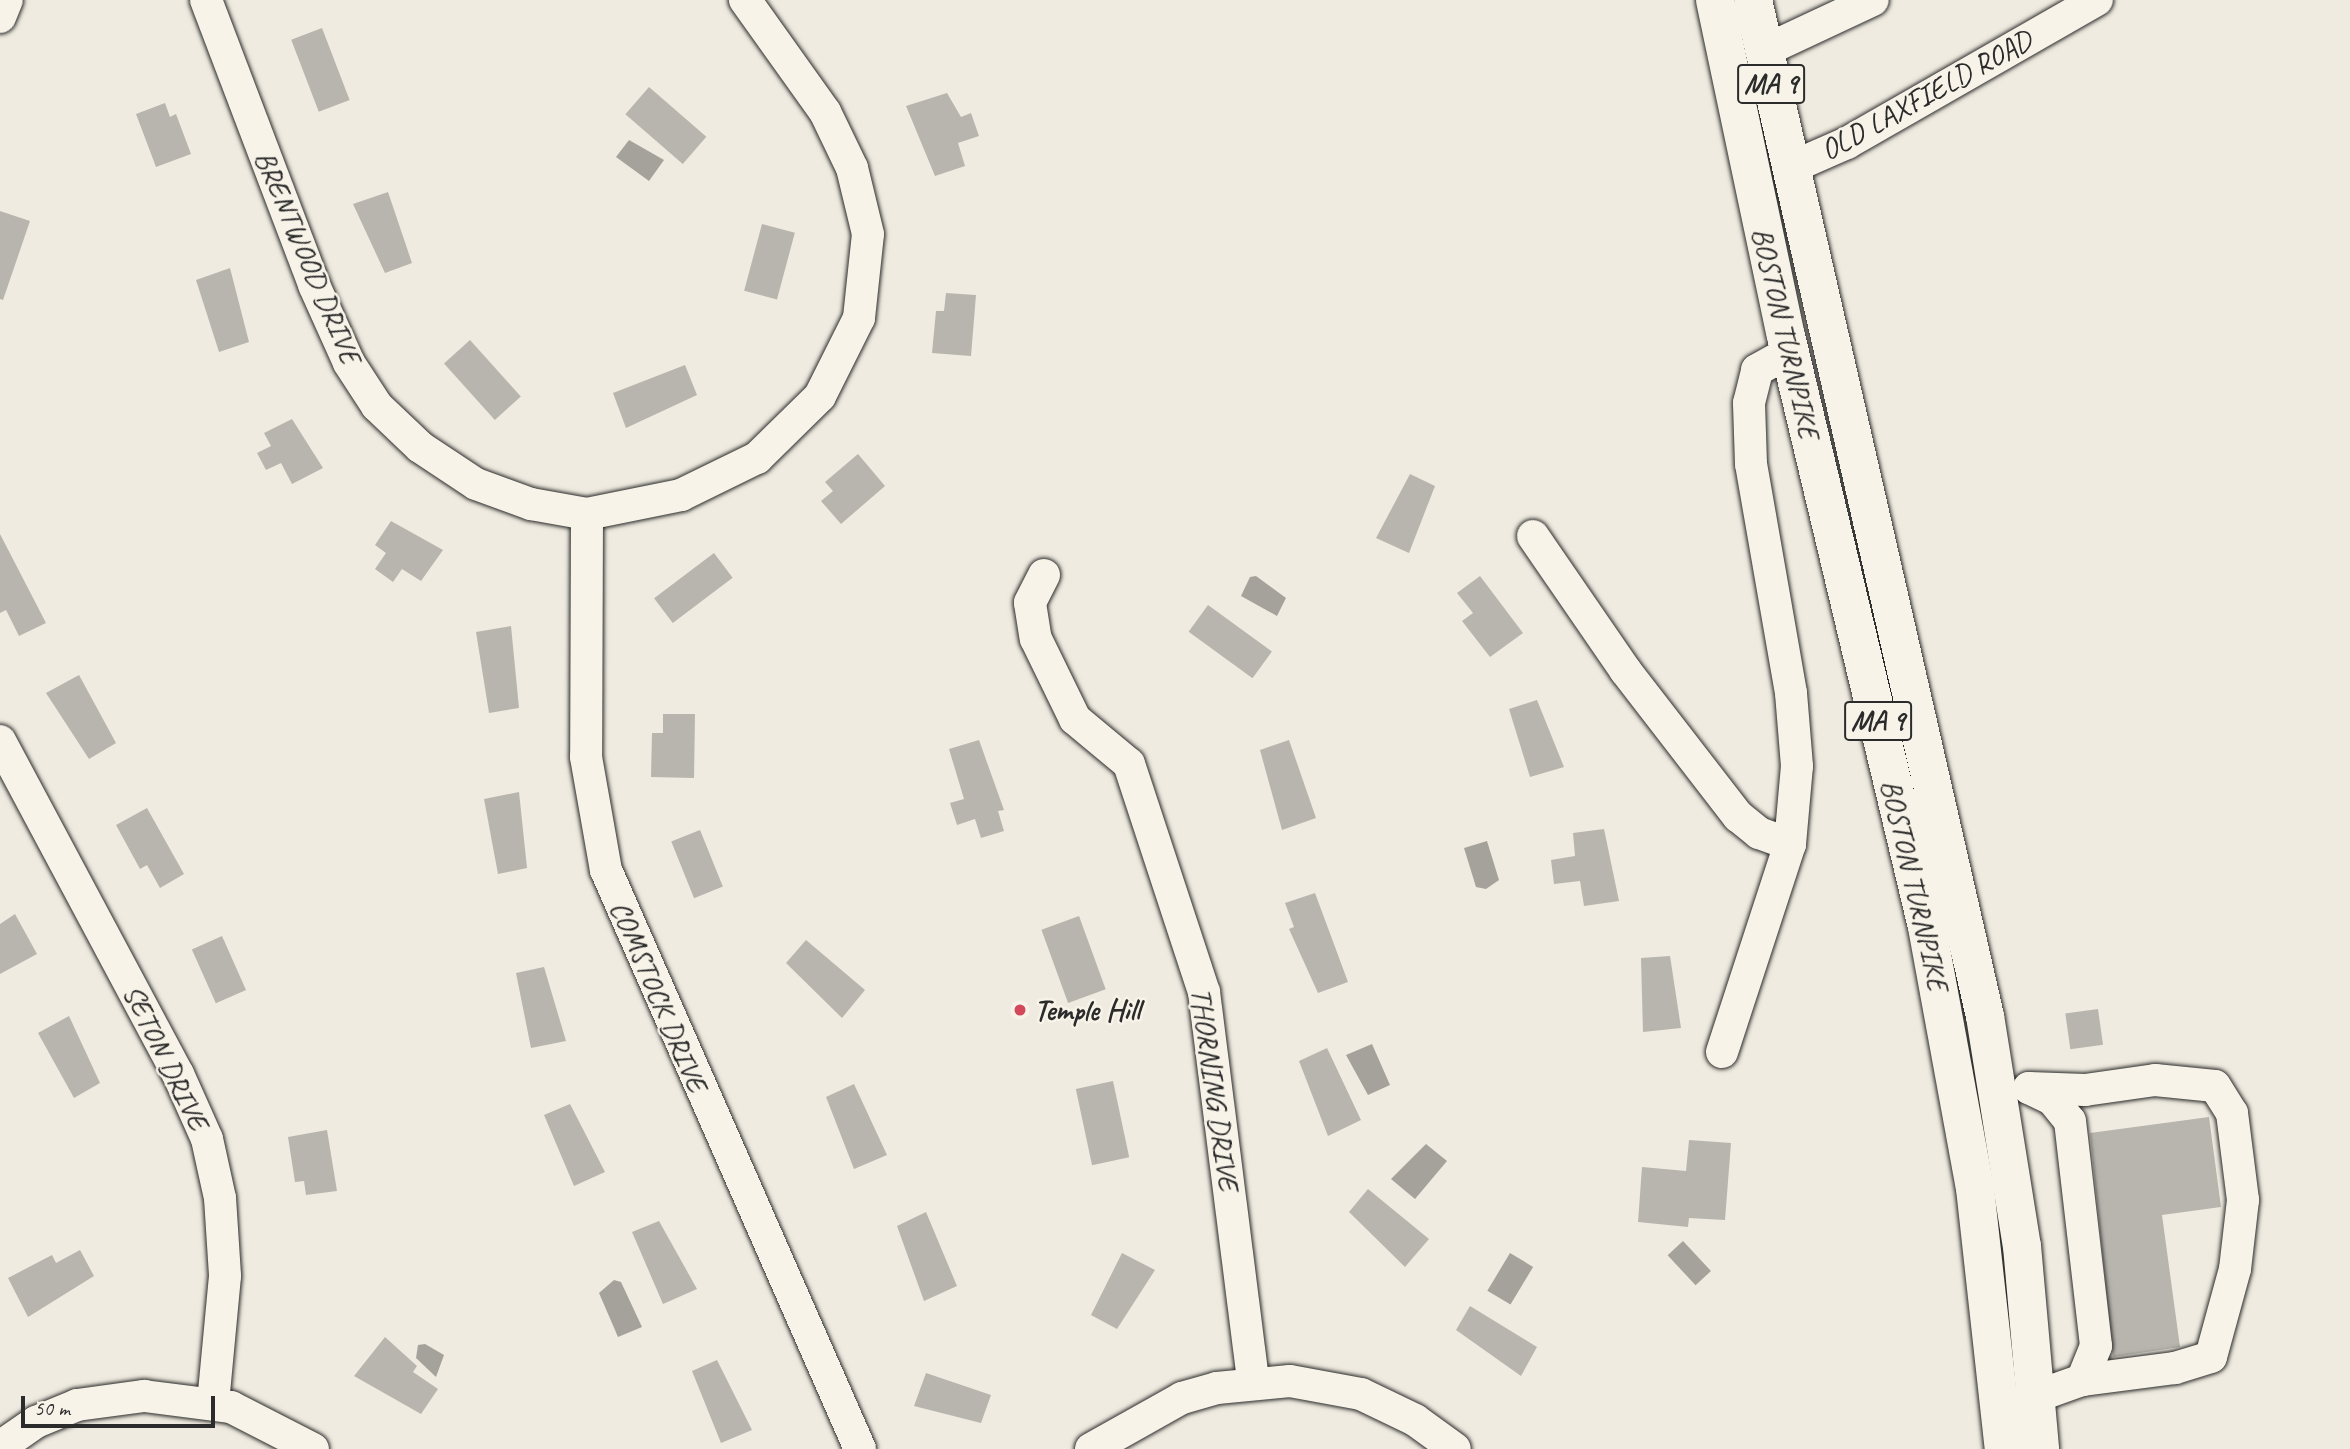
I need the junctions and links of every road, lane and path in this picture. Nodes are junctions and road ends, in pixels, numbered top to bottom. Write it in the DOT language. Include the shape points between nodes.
graph roads {
  1 [pos="6,0"];
  2 [pos="206,0"];
  3 [pos="745,0"];
  4 [pos="1714,0"];
  5 [pos="1753,0"];
  6 [pos="1873,0"];
  7 [pos="2097,0"];
  8 [pos="0,17"];
  9 [pos="1764,51"];
  10 [pos="1790,167"];
  11 [pos="1790,352"];
  12 [pos="587,514"];
  13 [pos="1533,536"];
  14 [pos="1044,575"];
  15 [pos="0,741"];
  16 [pos="1790,844"];
  17 [pos="1722,1052"];
  18 [pos="2012,1085"];
  19 [pos="2082,1380"];
  20 [pos="1253,1382"];
  21 [pos="2036,1395"];
  22 [pos="213,1402"];
  23 [pos="0,1447"];
  24 [pos="313,1449"];
  25 [pos="860,1449"];
  26 [pos="1091,1449"];
  27 [pos="1455,1449"];
  28 [pos="2004,1449"];
  29 [pos="2040,1449"];
  1 -- 8 [label="street"];
  2 -- 12 [label="street, BRENTWOOD DRIVE" via="314,285 349,363 377,406 420,447 476,484 531,504"];
  3 -- 12 [label="street, BRENTWOOD DRIVE" via="825,112 852,168 867,234 859,318 820,396 757,458 681,495"];
  4 -- 11 [label="highway, BOSTON TURNPIKE / MA 9"];
  5 -- 9 [label="highway, BOSTON TURNPIKE / MA 9"];
  6 -- 9 [label="street"];
  7 -- 10 [label="street, OLD LAXFIELD ROAD" via="1847,143"];
  9 -- 10 [label="highway, BOSTON TURNPIKE / MA 9"];
  10 -- 18 [label="highway, BOSTON TURNPIKE / MA 9" via="1960,899"];
  11 -- 16 [label="street" via="1757,370 1749,403 1751,464 1791,693 1797,766"];
  11 -- 28 [label="highway, BOSTON TURNPIKE / MA 9" via="1952,1051 1981,1227"];
  12 -- 25 [label="street, COMSTOCK DRIVE" via="586,757 606,870"];
  13 -- 16 [label="street" via="1625,670 1738,816 1759,833"];
  14 -- 20 [label="street, THORNING DRIVE" via="1030,603 1040,649 1075,719 1129,764 1210,1019"];
  15 -- 22 [label="street, SETON DRIVE" via="178,1074 207,1139 220,1198 225,1264"];
  16 -- 17 [label="street"];
  18 -- 19 [label="street" via="2052,1099 2070,1121 2095,1346"];
  18 -- 19 [label="street" via="2085,1090 2155,1080 2215,1086 2232,1113 2243,1200 2235,1269 2211,1357 2175,1368"];
  18 -- 21 [label="highway, BOSTON TURNPIKE / MA 9"];
  19 -- 21 [label="street"];
  20 -- 26 [label="street" via="1182,1398"];
  20 -- 27 [label="street" via="1326,1385 1361,1394 1415,1420"];
  21 -- 29 [label="highway, BOSTON TURNPIKE / MA 9"];
  22 -- 23 [label="street" via="144,1396 77,1405 36,1422"];
  22 -- 24 [label="street" via="272,1425"];
}
